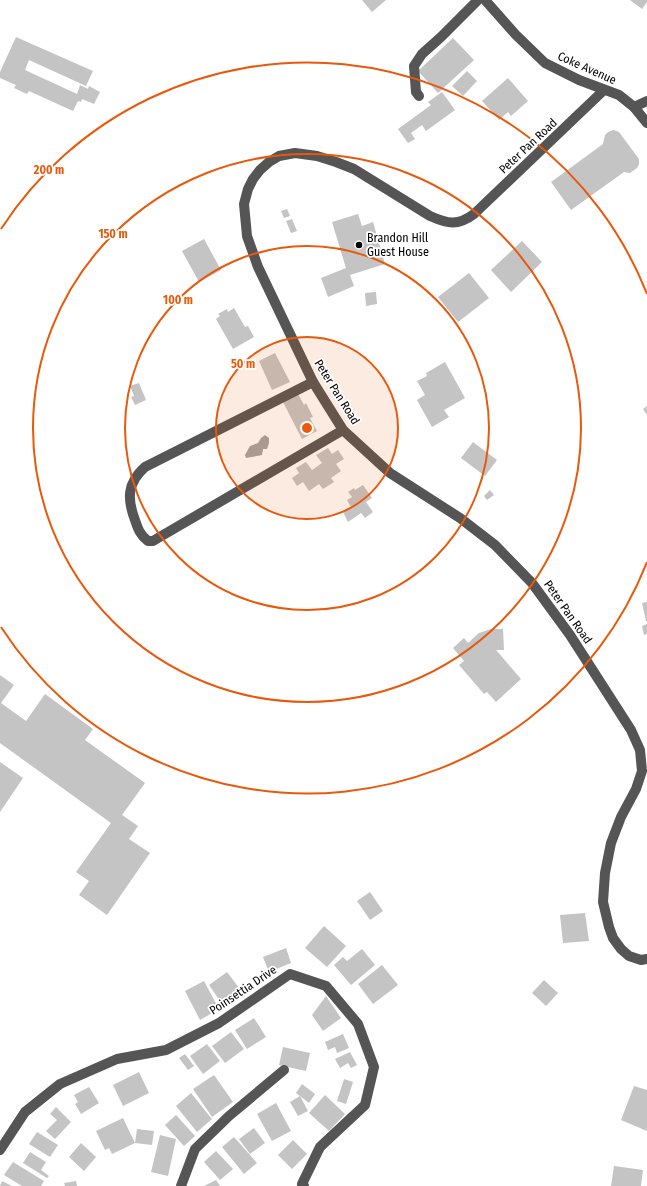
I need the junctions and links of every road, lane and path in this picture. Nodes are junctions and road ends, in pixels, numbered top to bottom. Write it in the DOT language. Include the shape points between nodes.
graph roads {
  1 [pos="478,0"];
  2 [pos="485,0"];
  3 [pos="604,90"];
  4 [pos="419,96"];
  5 [pos="647,102"];
  6 [pos="634,107"];
  7 [pos="647,123"];
  8 [pos="313,382"];
  9 [pos="343,430"];
  10 [pos="647,959"];
  11 [pos="284,1070"];
  12 [pos="0,1150"];
  13 [pos="181,1186"];
  14 [pos="304,1186"];
  1 -- 4 [label="street" via="422,54 414,66 416,92"];
  2 -- 3 [label="street, Coke Avenue" via="545,63"];
  3 -- 6 [label="street, Coke Avenue"];
  3 -- 8 [label="street, Peter Pan Road" via="474,214 454,223 443,222 430,216 354,169 317,156 295,153 279,156 260,170 248,189 244,204 247,236 258,267"];
  5 -- 6 [label="street"];
  6 -- 7 [label="street, Coke Avenue"];
  8 -- 9 [label="street, Peter Pan Road"];
  8 -- 9 [label="street" via="145,467 135,478 130,493 130,507 140,533 148,541 153,541"];
  9 -- 10 [label="street, Peter Pan Road" via="390,473 460,518 494,545 532,583 570,635 631,730 640,750 642,771 611,843 603,902 609,927 621,949 629,956 640,960"];
  11 -- 13 [label="street" via="229,1116 196,1149"];
  12 -- 14 [label="street, Poinsettia Drive" via="25,1112 60,1084 117,1059 166,1050 218,1023 290,974 326,986 358,1024 374,1067 365,1105 320,1147 302,1184"];
}
